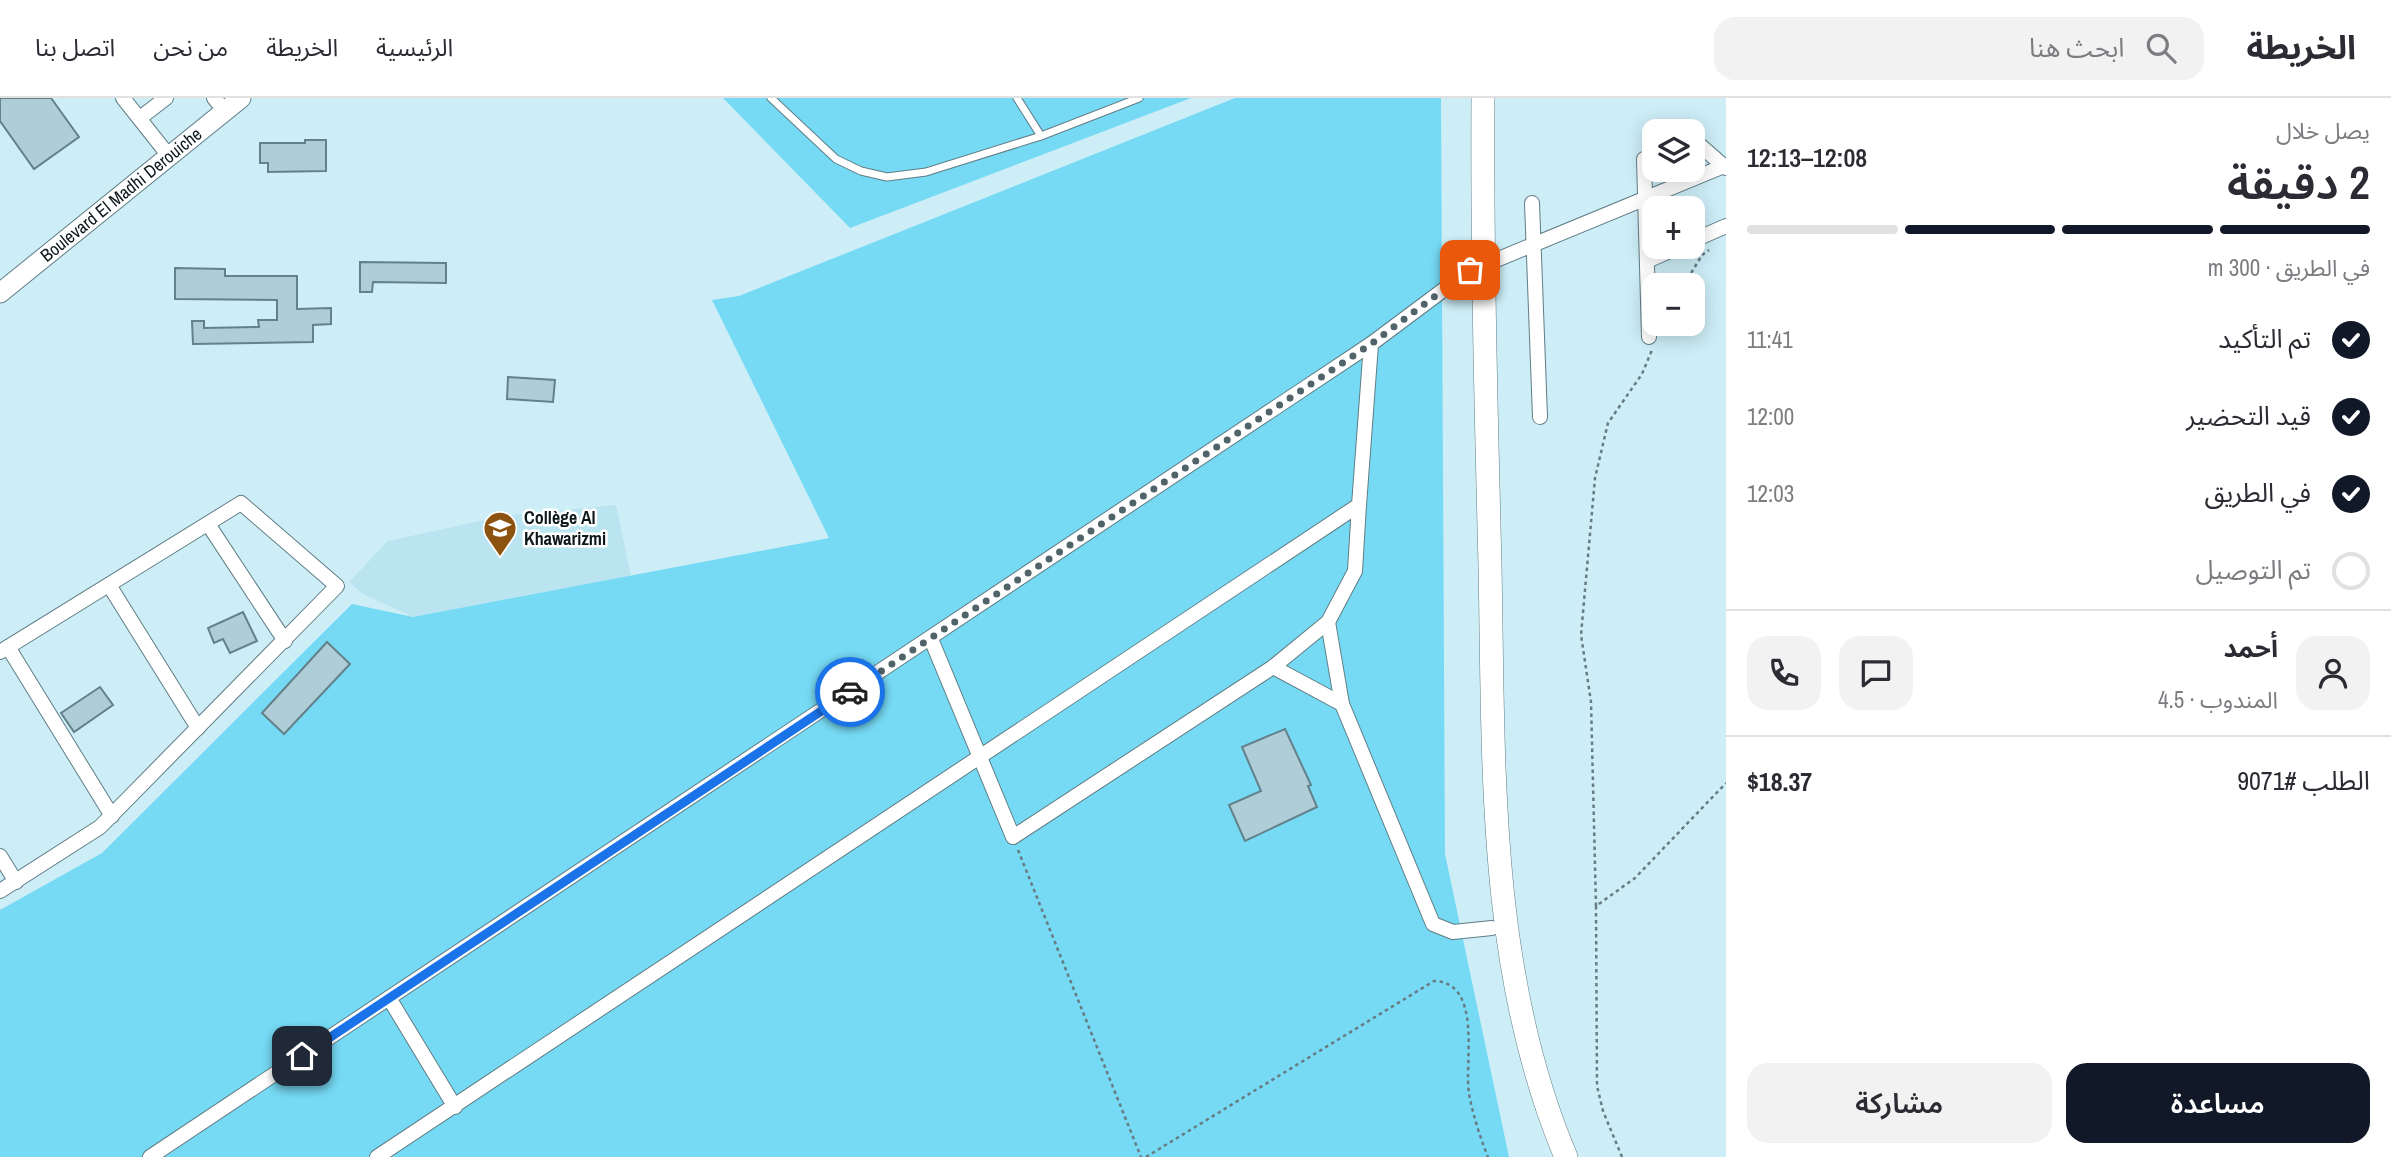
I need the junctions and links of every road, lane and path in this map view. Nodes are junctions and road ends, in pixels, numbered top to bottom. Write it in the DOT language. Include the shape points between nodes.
graph roads {
  1 [pos="123,98"];
  2 [pos="166,98"];
  3 [pos="241,98"];
  4 [pos="771,98"];
  5 [pos="1017,98"];
  6 [pos="1139,98"];
  7 [pos="1468,98"];
  8 [pos="1483,98"];
  9 [pos="1124,101"];
  10 [pos="220,105"];
  11 [pos="140,118"];
  12 [pos="1041,136"];
  13 [pos="1705,150"];
  14 [pos="169,156"];
  15 [pos="1725,167"];
  16 [pos="1652,196"];
  17 [pos="1642,200"];
  18 [pos="1532,203"];
  19 [pos="1726,226"];
  20 [pos="1705,235"];
  21 [pos="1534,244"];
  22 [pos="1713,247"];
  23 [pos="1652,259"];
  24 [pos="1647,261"];
  25 [pos="1477,268"];
  26 [pos="1691,273"];
  27 [pos="0,292"];
  28 [pos="1651,343"];
  29 [pos="1371,344"];
  30 [pos="1540,417"];
  31 [pos="1359,505"];
  32 [pos="208,524"];
  33 [pos="109,585"];
  34 [pos="1328,622"];
  35 [pos="931,639"];
  36 [pos="285,640"];
  37 [pos="4,650"];
  38 [pos="1273,667"];
  39 [pos="1342,704"];
  40 [pos="198,728"];
  41 [pos="981,758"];
  42 [pos="1726,783"];
  43 [pos="112,816"];
  44 [pos="1013,837"];
  45 [pos="0,856"];
  46 [pos="16,882"];
  47 [pos="0,891"];
  48 [pos="1596,906"];
  49 [pos="1492,928"];
  50 [pos="389,998"];
  51 [pos="455,1107"];
  52 [pos="150,1157"];
  53 [pos="377,1157"];
  54 [pos="1144,1157"];
  55 [pos="1488,1157"];
  56 [pos="1549,1157"];
  57 [pos="1566,1157"];
  58 [pos="1622,1157"];
  1 -- 11 [label="street"];
  2 -- 11 [label="street"];
  3 -- 10 [label="street, Boulevard El Madhi Derouiche"];
  4 -- 12 [label="lane" via="836,159 887,177 926,172"];
  5 -- 12 [label="lane"];
  6 -- 9 [label="lane"];
  7 -- 25 [label="main road"];
  8 -- 25 [label="main road"];
  9 -- 12 [label="lane"];
  10 -- 14 [label="street, Boulevard El Madhi Derouiche"];
  11 -- 14 [label="street"];
  13 -- 15 [label="street"];
  14 -- 27 [label="street, Boulevard El Madhi Derouiche"];
  15 -- 16 [label="street"];
  17 -- 21 [label="street"];
  18 -- 21 [label="street"];
  19 -- 20 [label="street"];
  21 -- 25 [label="street"];
  21 -- 30 [label="street"];
  22 -- 26 [label="path"];
  23 -- 24 [label="street"];
  24 -- 28 [label="street"];
  25 -- 29 [label="street"];
  25 -- 49 [label="main road" via="1480,760"];
  25 -- 57 [label="main road" via="1492,732 1502,884 1520,1007 1545,1102"];
  28 -- 48 [label="path" via="1642,374 1608,423 1595,478 1581,635 1591,702"];
  29 -- 31 [label="street"];
  29 -- 35 [label="street"];
  31 -- 34 [label="street" via="1355,571"];
  31 -- 41 [label="street"];
  32 -- 33 [label="street"];
  32 -- 36 [label="street"];
  32 -- 36 [label="street" via="241,503 337,586"];
  33 -- 37 [label="street"];
  33 -- 40 [label="street"];
  34 -- 38 [label="street"];
  34 -- 39 [label="street"];
  35 -- 41 [label="street"];
  35 -- 50 [label="street"];
  36 -- 40 [label="street"];
  37 -- 43 [label="street"];
  38 -- 39 [label="street"];
  38 -- 44 [label="street"];
  39 -- 49 [label="street" via="1433,924 1453,932"];
  40 -- 43 [label="street"];
  41 -- 44 [label="street"];
  41 -- 51 [label="street"];
  42 -- 48 [label="path" via="1635,878"];
  43 -- 46 [label="street"];
  44 -- 54 [label="path"];
  45 -- 46 [label="street"];
  46 -- 47 [label="street"];
  48 -- 58 [label="path" via="1597,1086"];
  49 -- 56 [label="main road" via="1521,1074"];
  50 -- 51 [label="street"];
  50 -- 52 [label="street"];
  51 -- 53 [label="street"];
  54 -- 55 [label="path" via="1434,981 1451,986 1466,1008 1469,1094"];
}
